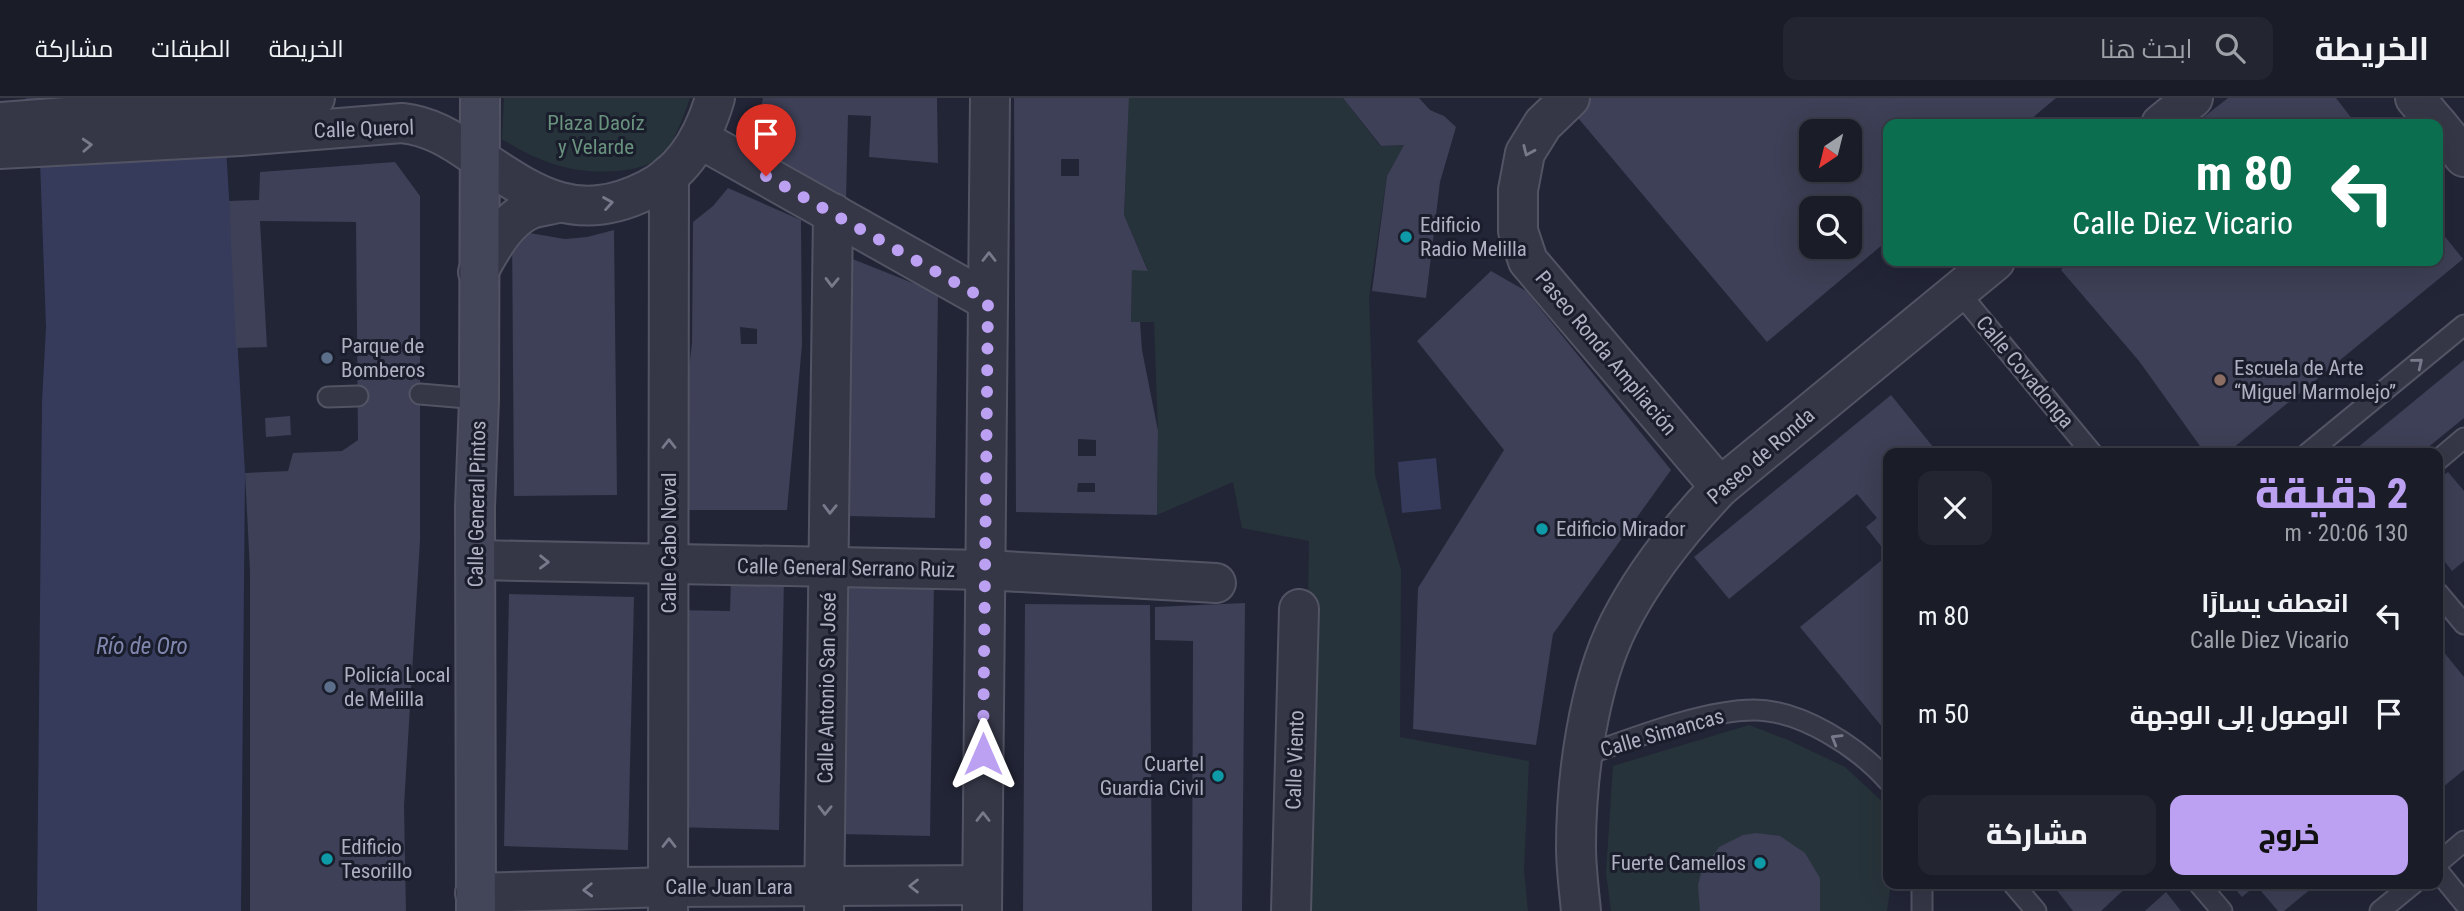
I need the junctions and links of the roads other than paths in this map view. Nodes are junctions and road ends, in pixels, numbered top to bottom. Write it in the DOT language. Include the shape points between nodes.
graph roads {
  1 [pos="314,98"];
  2 [pos="480,98"];
  3 [pos="715,98"];
  4 [pos="990,98"];
  5 [pos="1570,98"];
  6 [pos="2193,98"];
  7 [pos="2416,98"];
  8 [pos="2167,119"];
  9 [pos="2432,119"];
  10 [pos="239,120"];
  11 [pos="2443,132"];
  12 [pos="9,135"];
  13 [pos="700,139"];
  14 [pos="2464,157"];
  15 [pos="479,158"];
  16 [pos="669,175"];
  17 [pos="558,203"];
  18 [pos="832,214"];
  19 [pos="1989,266"];
  20 [pos="478,272"];
  21 [pos="1958,291"];
  22 [pos="988,301"];
  23 [pos="2464,325"];
  24 [pos="420,394"];
  25 [pos="358,396"];
  26 [pos="328,397"];
  27 [pos="479,399"];
  28 [pos="2461,447"];
  29 [pos="2088,448"];
  30 [pos="2314,448"];
  31 [pos="2443,457"];
  32 [pos="1720,487"];
  33 [pos="476,560"];
  34 [pos="669,564"];
  35 [pos="829,567"];
  36 [pos="985,570"];
  37 [pos="1216,583"];
  38 [pos="2443,599"];
  39 [pos="1299,609"];
  40 [pos="2464,624"];
  41 [pos="1583,755"];
  42 [pos="1883,775"];
  43 [pos="2464,841"];
  44 [pos="2443,859"];
  45 [pos="2443,877"];
  46 [pos="1922,889"];
  47 [pos="2017,889"];
  48 [pos="2203,889"];
  49 [pos="2407,889"];
  50 [pos="982,898"];
  51 [pos="668,899"];
  52 [pos="824,899"];
  53 [pos="476,902"];
  54 [pos="2464,903"];
  55 [pos="1291,911"];
  56 [pos="1581,911"];
  57 [pos="1922,911"];
  58 [pos="2036,911"];
  59 [pos="2222,911"];
  60 [pos="2380,911"];
  1 -- 10 [label="street, Calle Querol"];
  2 -- 15 [label="street, Calle General Pintos"];
  3 -- 13 [label="street"];
  22 -- 4 [label="street, one-way"];
  5 -- 32 [label="street, Paseo Ronda Ampliación, one-way" via="1543,124 1525,153 1518,190 1518,231 1528,261"];
  6 -- 8 [label="street"];
  7 -- 9 [label="street"];
  10 -- 12 [label="street"];
  10 -- 15 [label="street, Calle Querol" via="419,125 447,136"];
  11 -- 14 [label="street"];
  13 -- 16 [label="street"];
  13 -- 18 [label="street"];
  15 -- 17 [label="street"];
  15 -- 20 [label="street, Calle General Pintos"];
  17 -- 16 [label="street, one-way" via="620,201"];
  34 -- 16 [label="street, Calle Cabo Noval, one-way"];
  17 -- 20 [label="street" via="530,210 510,224"];
  18 -- 22 [label="street"];
  18 -- 35 [label="street, Calle Antonio San José, one-way"];
  19 -- 21 [label="street, Paseo de Ronda"];
  20 -- 27 [label="street, Calle General Pintos"];
  21 -- 29 [label="lane, Calle Covadonga"];
  21 -- 32 [label="street, Paseo de Ronda"];
  22 -- 36 [label="street"];
  30 -- 23 [label="lane, one-way"];
  24 -- 27 [label="lane"];
  25 -- 26 [label="lane"];
  27 -- 33 [label="street, Calle General Pintos"];
  28 -- 31 [label="lane"];
  32 -- 41 [label="street, Paseo de Ronda" via="1680,529 1619,625 1602,665"];
  33 -- 34 [label="street, Calle General Serrano Ruiz, one-way"];
  33 -- 53 [label="street, Calle General Pintos"];
  34 -- 35 [label="street, Calle General Serrano Ruiz"];
  51 -- 34 [label="street, Calle Cabo Noval, one-way"];
  35 -- 36 [label="street, Calle General Serrano Ruiz"];
  35 -- 52 [label="street, Calle Antonio San José, one-way"];
  36 -- 37 [label="street, Calle General Serrano Ruiz"];
  50 -- 36 [label="street, one-way"];
  38 -- 40 [label="lane"];
  39 -- 55 [label="street, Calle Viento"];
  42 -- 41 [label="lane, Calle Simancas, one-way" via="1835,737 1801,720 1755,710 1715,715"];
  41 -- 56 [label="street, Paseo de Ronda" via="1576,848"];
  43 -- 44 [label="lane"];
  45 -- 54 [label="lane"];
  46 -- 57 [label="lane"];
  47 -- 58 [label="lane"];
  48 -- 59 [label="lane"];
  49 -- 60 [label="lane"];
  50 -- 52 [label="street, Calle Juan Lara, one-way"];
  51 -- 52 [label="street, Calle Juan Lara"];
  51 -- 53 [label="street, Calle Juan Lara, one-way"];
}
